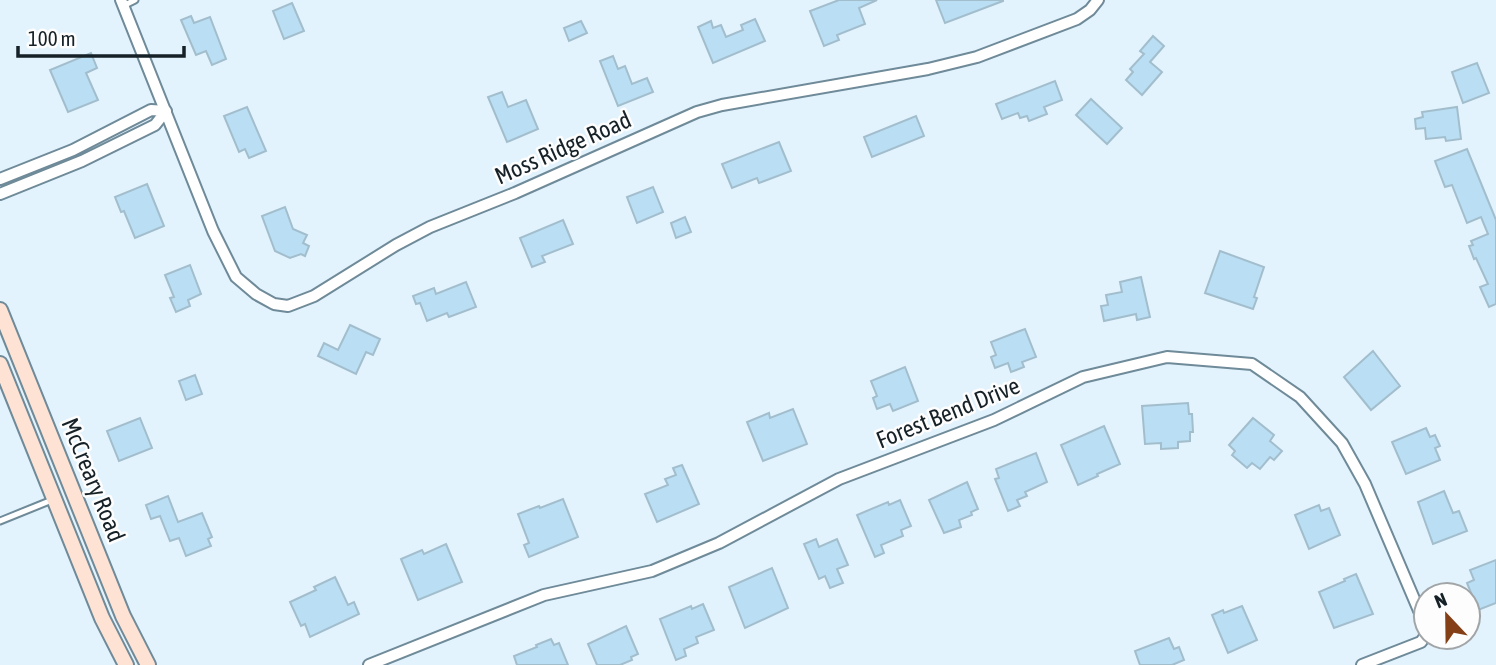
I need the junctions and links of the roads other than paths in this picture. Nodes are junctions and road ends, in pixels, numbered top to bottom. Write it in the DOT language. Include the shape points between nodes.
graph roads {
  1 [pos="135,0"];
  2 [pos="1098,0"];
  3 [pos="122,3"];
  4 [pos="166,111"];
  5 [pos="0,179"];
  6 [pos="0,194"];
  7 [pos="0,310"];
  8 [pos="0,364"];
  9 [pos="54,499"];
  10 [pos="0,521"];
  11 [pos="1412,597"];
  12 [pos="1412,646"];
  13 [pos="126,665"];
  14 [pos="148,665"];
  15 [pos="369,665"];
  16 [pos="1362,665"];
  1 -- 3 [label="lane"];
  2 -- 4 [label="street, Moss Ridge Road" via="1077,19 977,57 697,113 430,227 314,296 288,306 274,304 236,277"];
  3 -- 4 [label="street, Moss Ridge Road"];
  4 -- 5 [label="street" via="151,110 73,150"];
  4 -- 6 [label="street" via="155,125"];
  7 -- 14 [label="main road, McCreary Road" via="123,617"];
  8 -- 9 [label="main road, McCreary Road"];
  9 -- 10 [label="lane"];
  9 -- 13 [label="main road, McCreary Road"];
  11 -- 15 [label="street, Forest Bend Drive" via="1365,484 1342,443 1300,397 1252,364 1167,357 1083,377 994,420 839,479 719,543 652,571 544,594"];
  12 -- 16 [label="street"];
}
